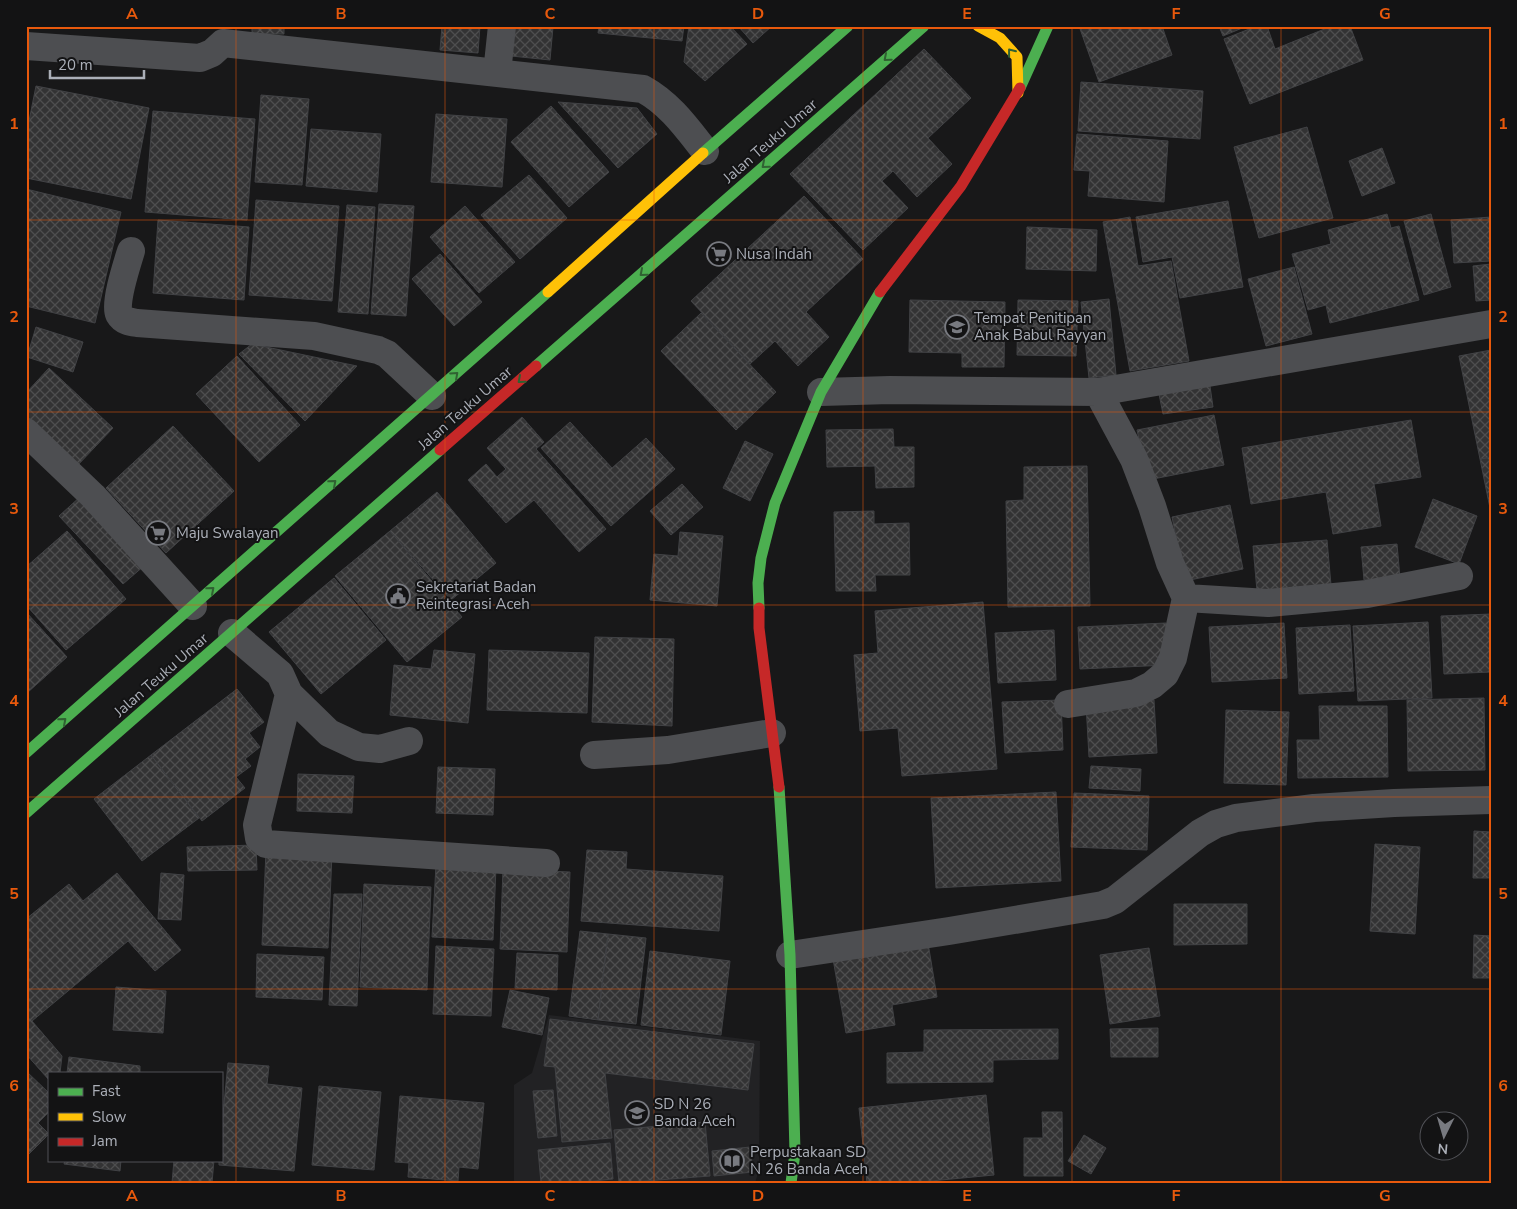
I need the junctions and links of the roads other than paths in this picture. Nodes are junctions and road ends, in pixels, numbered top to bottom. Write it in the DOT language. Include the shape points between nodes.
graph roads {
  1 [pos="502,26"];
  2 [pos="848,26"];
  3 [pos="924,26"];
  4 [pos="978,26"];
  5 [pos="1048,26"];
  6 [pos="223,35"];
  7 [pos="26,46"];
  8 [pos="497,73"];
  9 [pos="1018,93"];
  10 [pos="705,151"];
  11 [pos="131,251"];
  12 [pos="1491,324"];
  13 [pos="820,392"];
  14 [pos="1098,392"];
  15 [pos="432,396"];
  16 [pos="26,432"];
  17 [pos="1459,576"];
  18 [pos="1186,598"];
  19 [pos="193,606"];
  20 [pos="232,633"];
  21 [pos="289,694"];
  22 [pos="1068,704"];
  23 [pos="772,733"];
  24 [pos="408,741"];
  25 [pos="26,753"];
  26 [pos="594,755"];
  27 [pos="1491,800"];
  28 [pos="26,813"];
  29 [pos="546,863"];
  30 [pos="790,955"];
  31 [pos="791,1183"];
  1 -- 8 [label="street"];
  2 -- 10 [label="main road, Jalan Teuku Umar"];
  3 -- 20 [label="main road, Jalan Teuku Umar, one-way"];
  9 -- 4 [label="main road, one-way" via="1017,58 1000,38"];
  5 -- 9 [label="main road"];
  6 -- 7 [label="street" via="212,53 200,58"];
  6 -- 8 [label="street"];
  8 -- 10 [label="street" via="643,90 674,112"];
  9 -- 13 [label="main road" via="961,186 875,298"];
  15 -- 10 [label="main road, Jalan Teuku Umar, one-way"];
  11 -- 15 [label="street" via="118,304 118,314 124,320 314,336 378,350 388,354"];
  12 -- 14 [label="street"];
  13 -- 14 [label="street"];
  13 -- 23 [label="main road" via="776,503 761,558 759,628"];
  14 -- 18 [label="street" via="1134,459 1170,563"];
  19 -- 15 [label="main road, Jalan Teuku Umar, one-way"];
  16 -- 19 [label="street" via="93,496"];
  17 -- 18 [label="street" via="1367,594 1278,602"];
  18 -- 22 [label="street" via="1173,658 1165,674 1136,693"];
  25 -- 19 [label="main road, Jalan Teuku Umar, one-way"];
  20 -- 21 [label="street" via="280,674"];
  20 -- 28 [label="main road, Jalan Teuku Umar"];
  21 -- 24 [label="street" via="329,733 359,747 380,749"];
  21 -- 29 [label="street" via="257,825 259,838 266,844"];
  23 -- 26 [label="street" via="668,750"];
  23 -- 30 [label="main road"];
  27 -- 30 [label="street" via="1314,808 1236,818 1200,833 1103,906"];
  30 -- 31 [label="main road" via="795,1153"];
}
